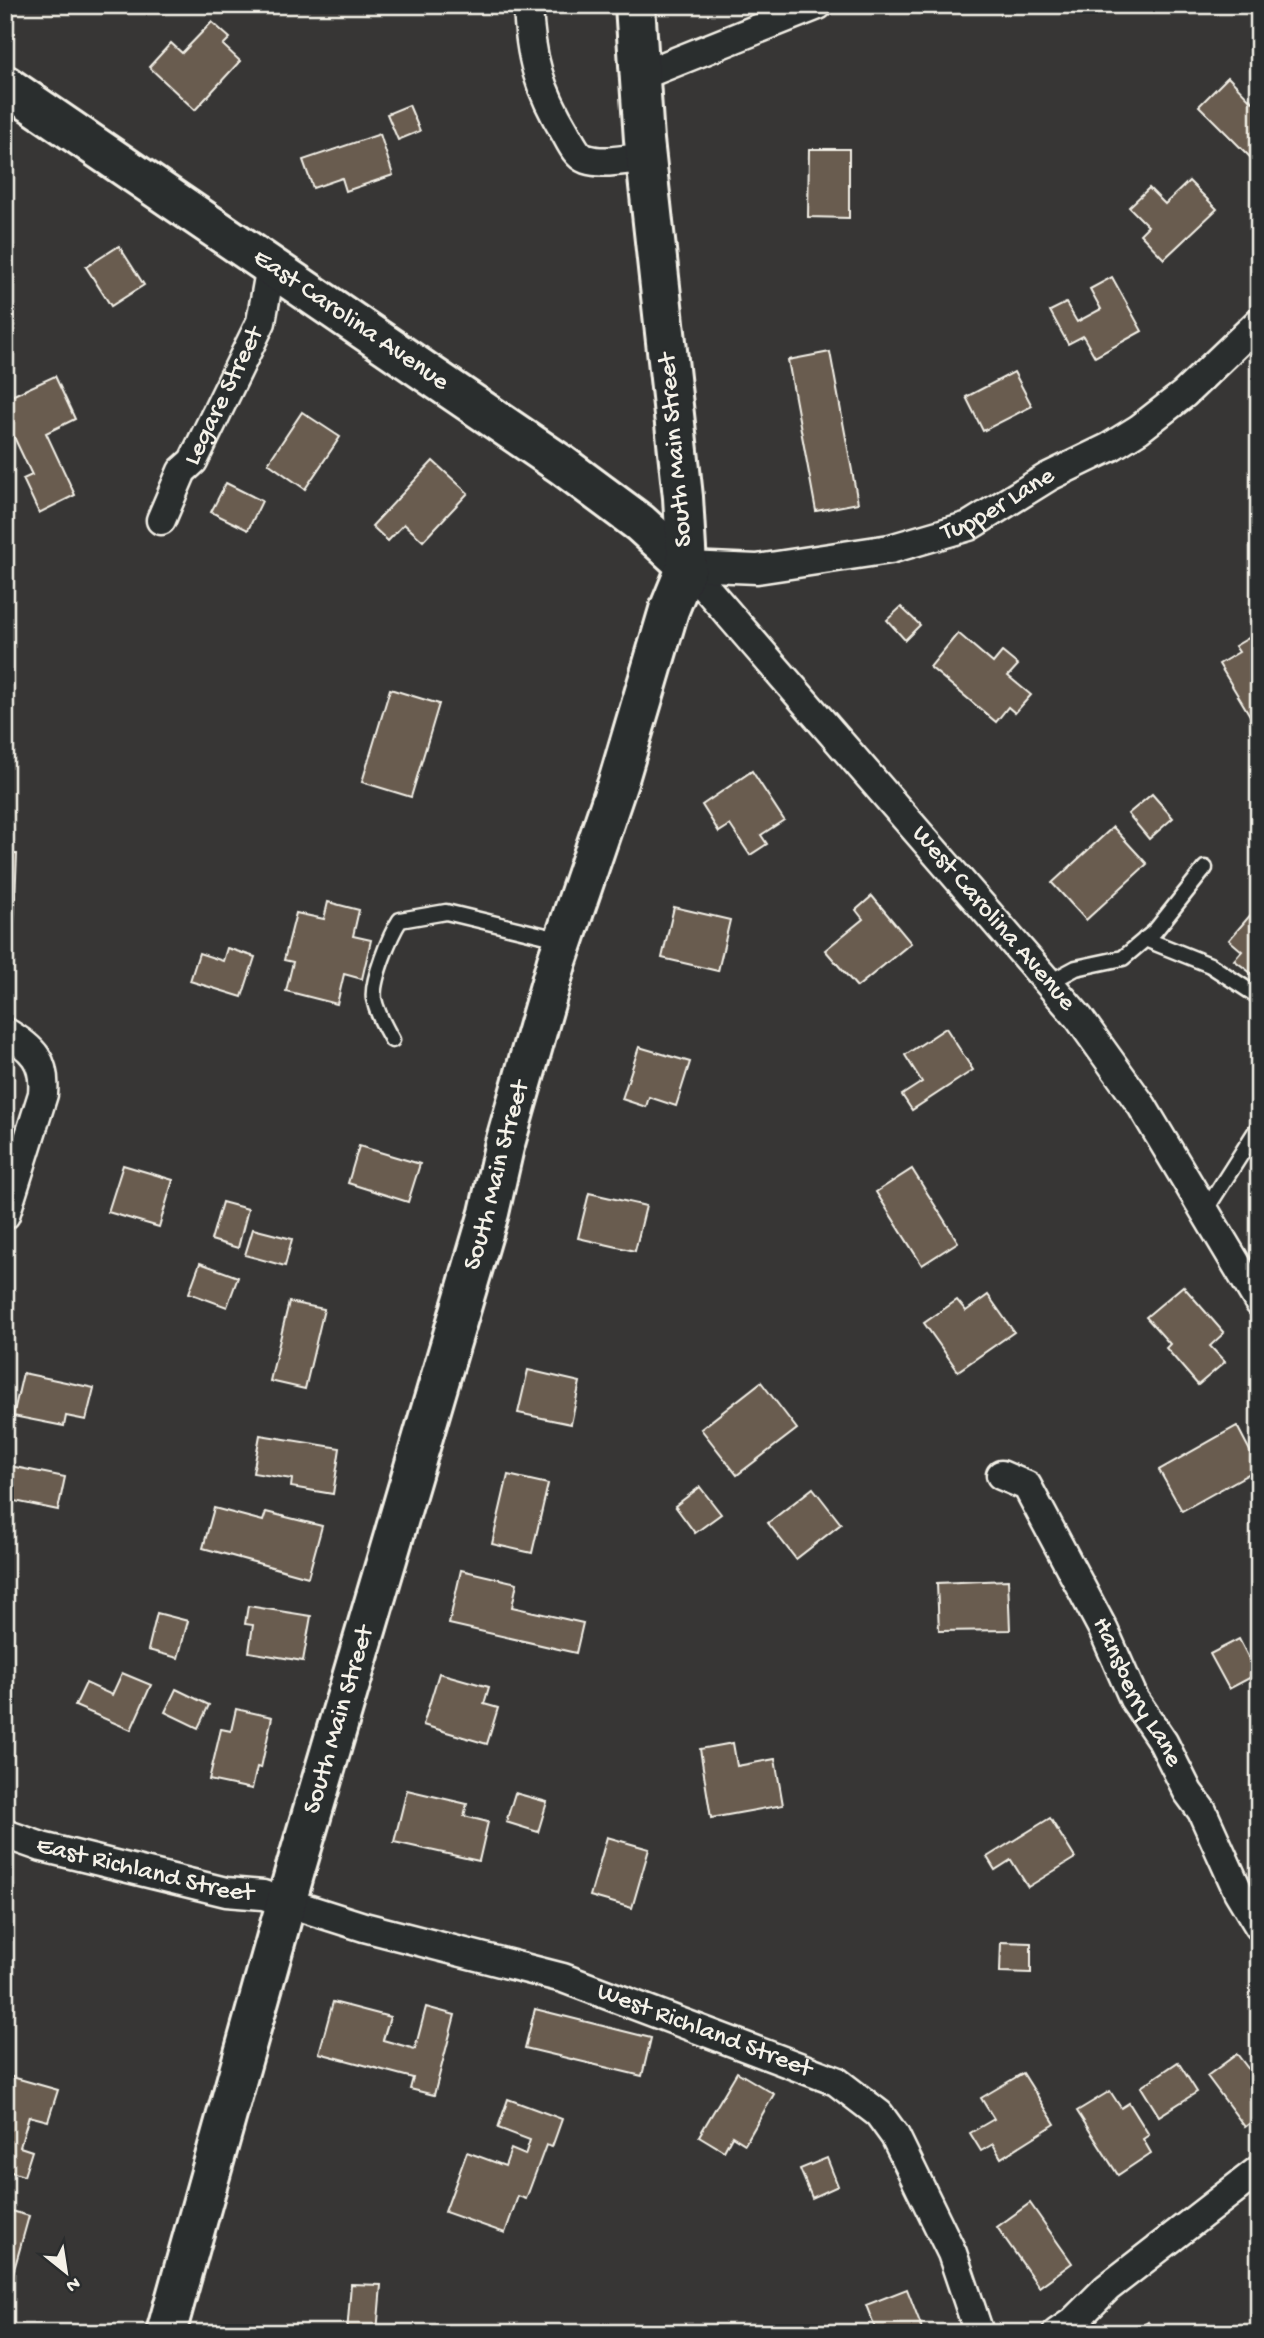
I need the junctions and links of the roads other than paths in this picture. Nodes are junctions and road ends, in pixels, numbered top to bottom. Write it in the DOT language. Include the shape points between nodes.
graph roads {
  1 [pos="528,5"];
  2 [pos="635,5"];
  3 [pos="818,5"];
  4 [pos="640,76"];
  5 [pos="5,85"];
  6 [pos="646,157"];
  7 [pos="271,266"];
  8 [pos="1259,322"];
  9 [pos="161,520"];
  10 [pos="687,566"];
  11 [pos="1205,867"];
  12 [pos="1145,939"];
  13 [pos="564,941"];
  14 [pos="1048,983"];
  15 [pos="1259,997"];
  16 [pos="5,1032"];
  17 [pos="392,1040"];
  18 [pos="1259,1126"];
  19 [pos="1205,1211"];
  20 [pos="5,1215"];
  21 [pos="1259,1302"];
  22 [pos="1001,1475"];
  23 [pos="5,1834"];
  24 [pos="287,1903"];
  25 [pos="1259,1926"];
  26 [pos="1259,2170"];
  27 [pos="166,2333"];
  28 [pos="979,2333"];
  29 [pos="1057,2333"];
  1 -- 6 [label="street" via="534,69 547,102 576,150 584,159"];
  2 -- 4 [label="main road, South Main Street"];
  3 -- 4 [label="street"];
  4 -- 6 [label="main road, South Main Street"];
  5 -- 7 [label="main road, East Carolina Avenue"];
  6 -- 10 [label="main road, South Main Street"];
  7 -- 9 [label="street, Legare Street" via="261,322"];
  7 -- 10 [label="main road, East Carolina Avenue" via="562,465 640,523"];
  8 -- 10 [label="street, Tupper Lane" via="1185,394 1139,429 969,526 890,549 757,569"];
  10 -- 13 [label="main road, South Main Street"];
  10 -- 14 [label="street, West Carolina Avenue"];
  11 -- 12 [label="lane"];
  12 -- 14 [label="lane" via="1123,958 1076,968"];
  12 -- 15 [label="lane" via="1210,965"];
  13 -- 17 [label="lane" via="446,912 400,920 391,934 373,996"];
  13 -- 24 [label="main road, South Main Street"];
  14 -- 19 [label="street, West Carolina Avenue" via="1142,1106"];
  16 -- 20 [label="street" via="41,1062 45,1079"];
  18 -- 19 [label="lane"];
  19 -- 21 [label="street, West Carolina Avenue"];
  22 -- 25 [label="street, Hansberry Lane" via="1027,1486 1103,1629 1134,1699 1202,1811"];
  23 -- 24 [label="street, East Richland Street" via="212,1889"];
  24 -- 27 [label="main road, South Main Street"];
  24 -- 28 [label="street, West Richland Street" via="564,1978 836,2081 879,2115 895,2136 952,2253"];
  26 -- 29 [label="street" via="1107,2288"];
}
